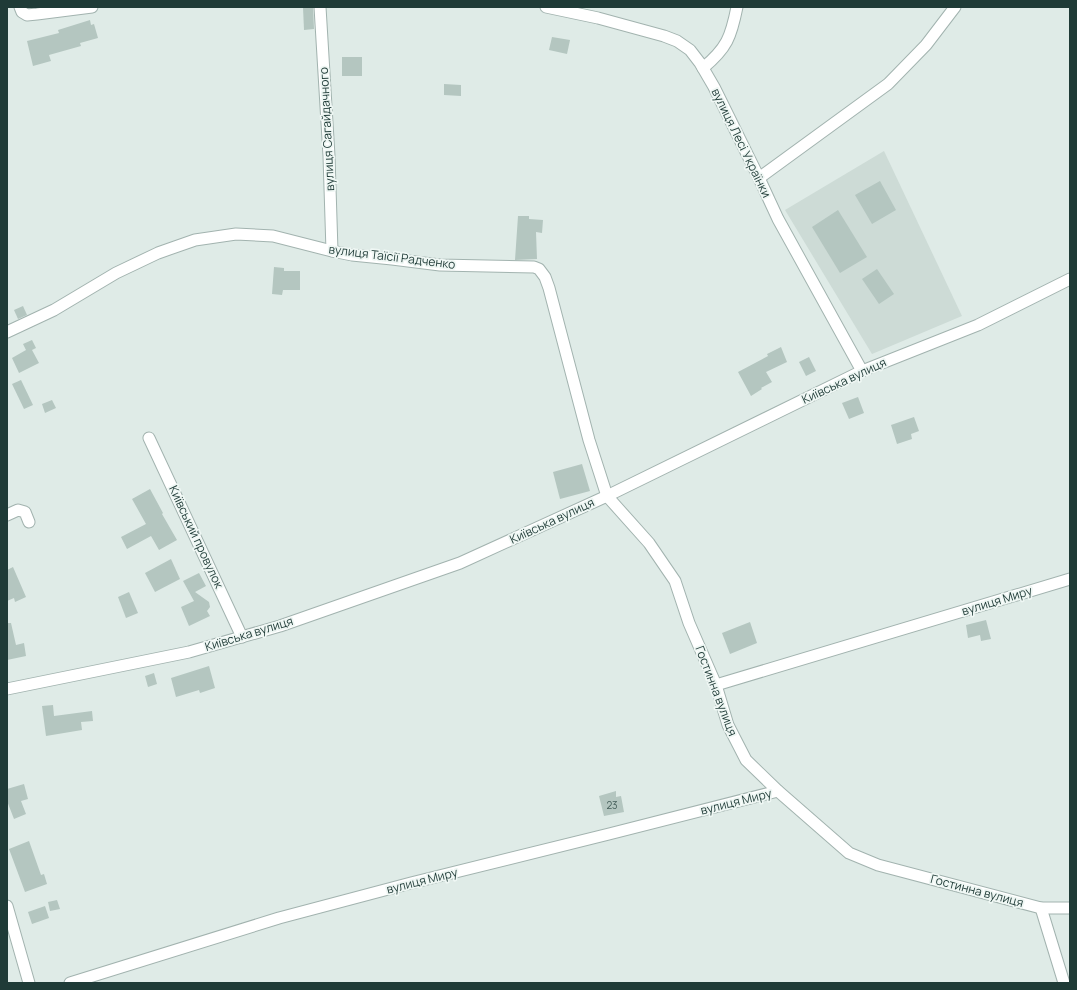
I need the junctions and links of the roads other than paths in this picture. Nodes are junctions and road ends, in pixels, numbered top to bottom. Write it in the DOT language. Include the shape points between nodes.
graph roads {
  1 [pos="20,7"];
  2 [pos="92,7"];
  3 [pos="320,7"];
  4 [pos="546,7"];
  5 [pos="737,7"];
  6 [pos="955,7"];
  7 [pos="703,68"];
  8 [pos="759,178"];
  9 [pos="332,251"];
  10 [pos="1070,279"];
  11 [pos="7,332"];
  12 [pos="862,371"];
  13 [pos="149,438"];
  14 [pos="607,496"];
  15 [pos="7,515"];
  16 [pos="29,522"];
  17 [pos="1070,579"];
  18 [pos="242,637"];
  19 [pos="716,685"];
  20 [pos="7,688"];
  21 [pos="778,791"];
  22 [pos="7,906"];
  23 [pos="1041,908"];
  24 [pos="1070,908"];
  25 [pos="30,983"];
  26 [pos="70,983"];
  27 [pos="1064,983"];
  1 -- 2 [label="street" via="27,15"];
  3 -- 9 [label="street, вулиця Сагайдачного"];
  4 -- 7 [label="street, вулиця Лесі Українки" via="598,18 677,41 690,50"];
  5 -- 7 [label="street" via="729,37 723,48"];
  6 -- 8 [label="street" via="926,45 888,84"];
  7 -- 8 [label="street, вулиця Лесі Українки"];
  8 -- 12 [label="street, вулиця Лесі Українки" via="778,220"];
  9 -- 11 [label="street, вулиця Таїсії Радченко" via="273,236 236,234 195,240 158,253 116,273 54,310"];
  9 -- 14 [label="street, вулиця Таїсії Радченко" via="440,265 528,266 539,269 545,276 549,288 589,440"];
  10 -- 12 [label="street, Київська вулиця" via="978,324"];
  12 -- 14 [label="street, Київська вулиця"];
  13 -- 18 [label="street, Київський провулок"];
  14 -- 18 [label="street, Київська вулиця" via="460,563"];
  14 -- 19 [label="street, Гостинна вулиця" via="649,543 675,582 689,623"];
  15 -- 16 [label="street" via="18,510 25,512"];
  17 -- 19 [label="street, вулиця Миру"];
  18 -- 20 [label="street, Київська вулиця" via="189,652"];
  19 -- 21 [label="street, Гостинна вулиця" via="728,725 746,760"];
  21 -- 23 [label="street, Гостинна вулиця" via="849,853 878,865"];
  21 -- 26 [label="street, вулиця Миру" via="286,916"];
  22 -- 25 [label="street"];
  23 -- 24 [label="street, Гостинна вулиця"];
  23 -- 27 [label="street"];
}
